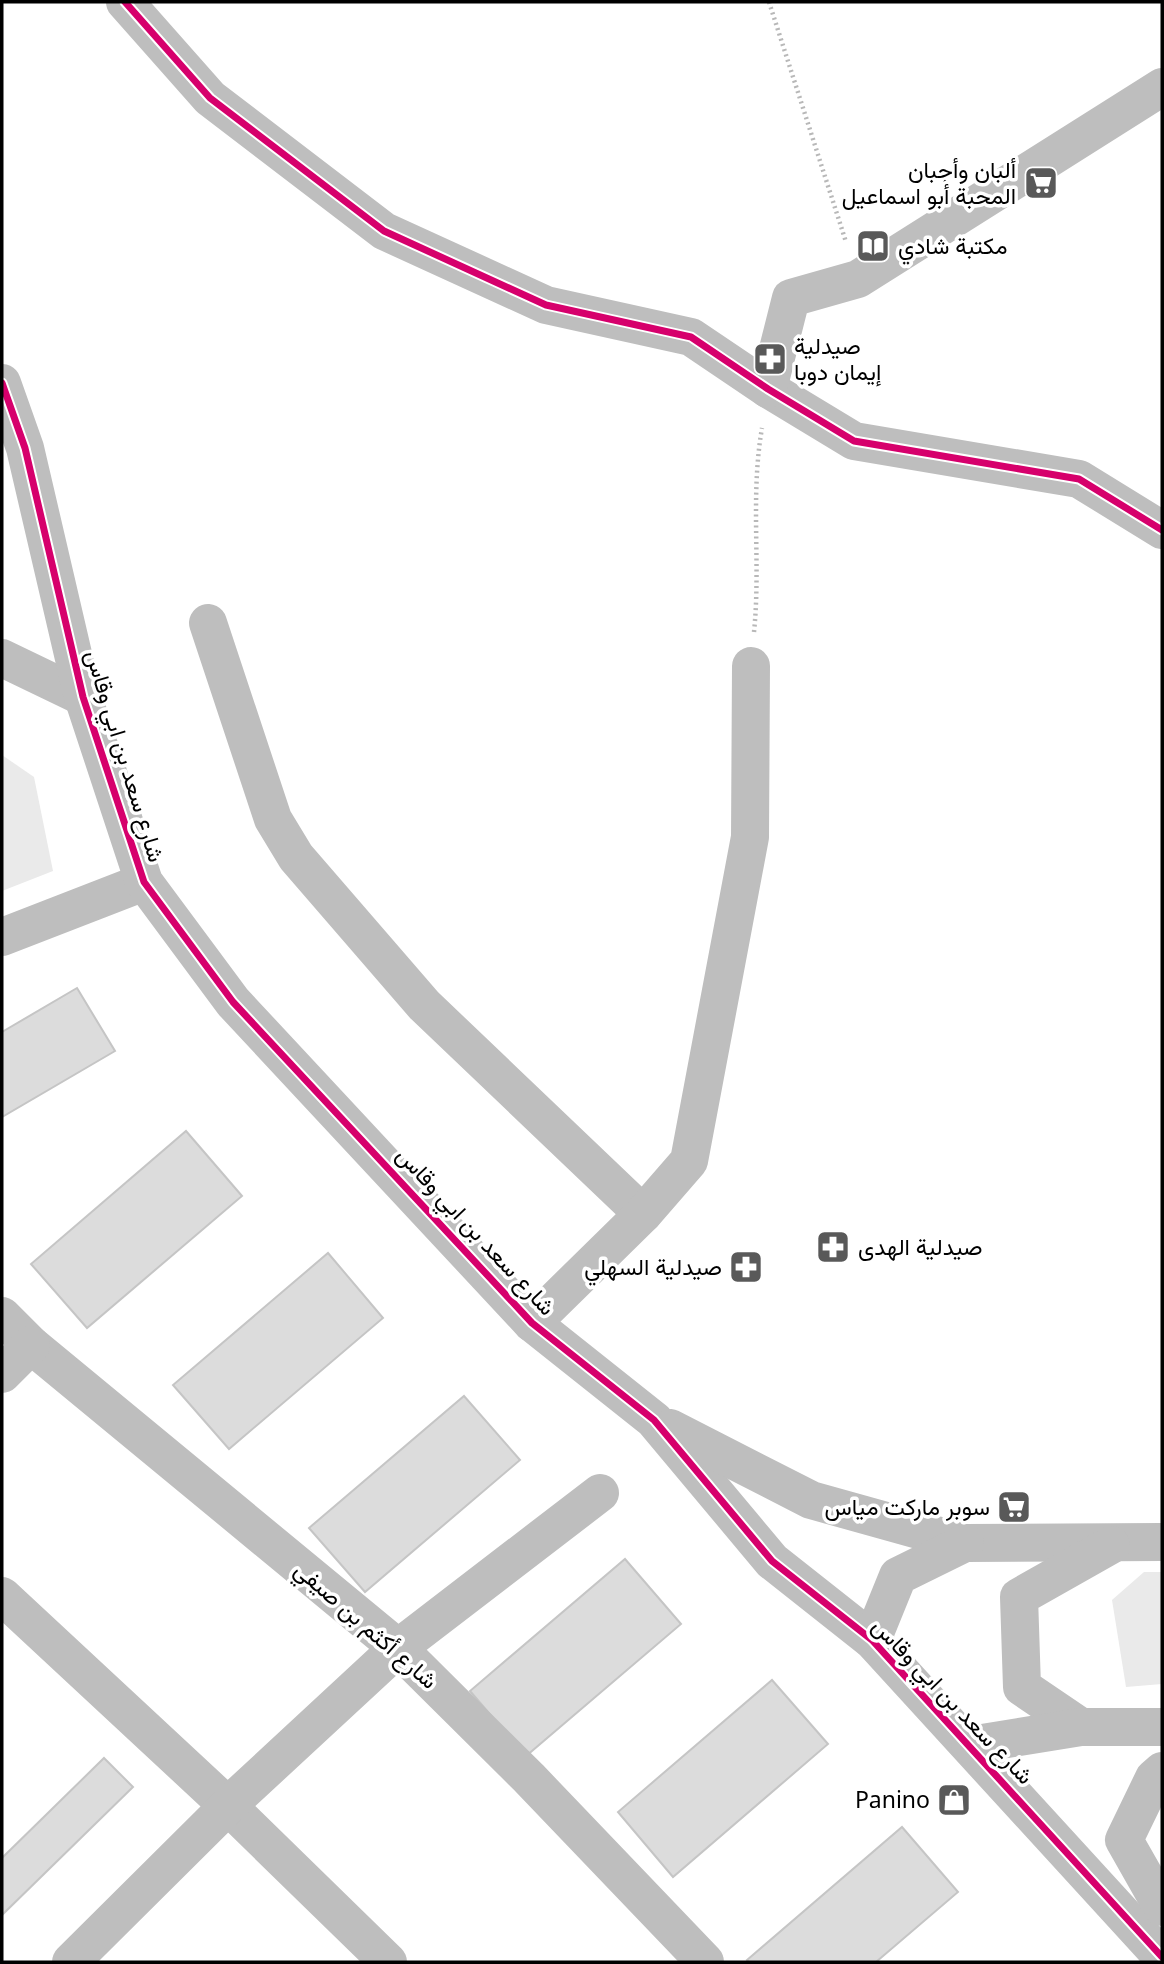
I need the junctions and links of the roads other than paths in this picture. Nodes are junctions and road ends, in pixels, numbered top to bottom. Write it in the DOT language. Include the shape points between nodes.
graph roads {
  1 [pos="125,2"];
  2 [pos="1162,87"];
  3 [pos="2,383"];
  4 [pos="768,389"];
  5 [pos="1162,530"];
  6 [pos="208,623"];
  7 [pos="2,658"];
  8 [pos="751,666"];
  9 [pos="83,697"];
  10 [pos="144,882"];
  11 [pos="2,937"];
  12 [pos="643,1214"];
  13 [pos="2,1316"];
  14 [pos="532,1323"];
  15 [pos="31,1345"];
  16 [pos="2,1374"];
  17 [pos="654,1420"];
  18 [pos="600,1493"];
  19 [pos="1162,1542"];
  20 [pos="965,1543"];
  21 [pos="1112,1544"];
  22 [pos="2,1596"];
  23 [pos="872,1640"];
  24 [pos="398,1648"];
  25 [pos="1081,1727"];
  26 [pos="1162,1727"];
  27 [pos="970,1745"];
  28 [pos="1162,1771"];
  29 [pos="228,1806"];
  30 [pos="1162,1907"];
  31 [pos="1162,1957"];
  32 [pos="71,1962"];
  33 [pos="388,1962"];
  34 [pos="705,1962"];
  1 -- 4 [label="street" via="210,98 384,231 546,305 691,337"];
  2 -- 4 [label="street" via="858,279 791,298"];
  3 -- 9 [label="street, شارع سعد بن ابي وقاس" via="25,448"];
  4 -- 5 [label="street" via="855,441 1079,479"];
  6 -- 12 [label="street" via="273,818 296,857 424,1005"];
  7 -- 9 [label="street"];
  8 -- 12 [label="street" via="750,837 689,1161"];
  9 -- 10 [label="street, شارع سعد بن ابي وقاس"];
  10 -- 11 [label="street"];
  10 -- 14 [label="street, شارع سعد بن ابي وقاس" via="233,1002"];
  12 -- 14 [label="street"];
  13 -- 15 [label="street, شارع أكثم بن صيفي"];
  14 -- 17 [label="street, شارع سعد بن ابي وقاس"];
  15 -- 16 [label="street"];
  15 -- 24 [label="street, شارع أكثم بن صيفي"];
  17 -- 20 [label="street" via="811,1500"];
  17 -- 23 [label="street, شارع سعد بن ابي وقاس" via="772,1561"];
  18 -- 24 [label="street"];
  19 -- 21 [label="street"];
  20 -- 21 [label="street"];
  20 -- 23 [label="street" via="898,1576"];
  21 -- 25 [label="street" via="1018,1597 1022,1687"];
  22 -- 29 [label="street"];
  23 -- 27 [label="street, شارع سعد بن ابي وقاس"];
  24 -- 29 [label="street"];
  24 -- 34 [label="street, شارع أكثم بن صيفي"];
  25 -- 26 [label="street, شارع سعد بن ابي وقاس"];
  25 -- 27 [label="street, شارع سعد بن ابي وقاس"];
  27 -- 31 [label="street, شارع سعد بن ابي وقاس"];
  28 -- 30 [label="street" via="1154,1778 1124,1840"];
  29 -- 32 [label="street"];
  29 -- 33 [label="street"];
}
